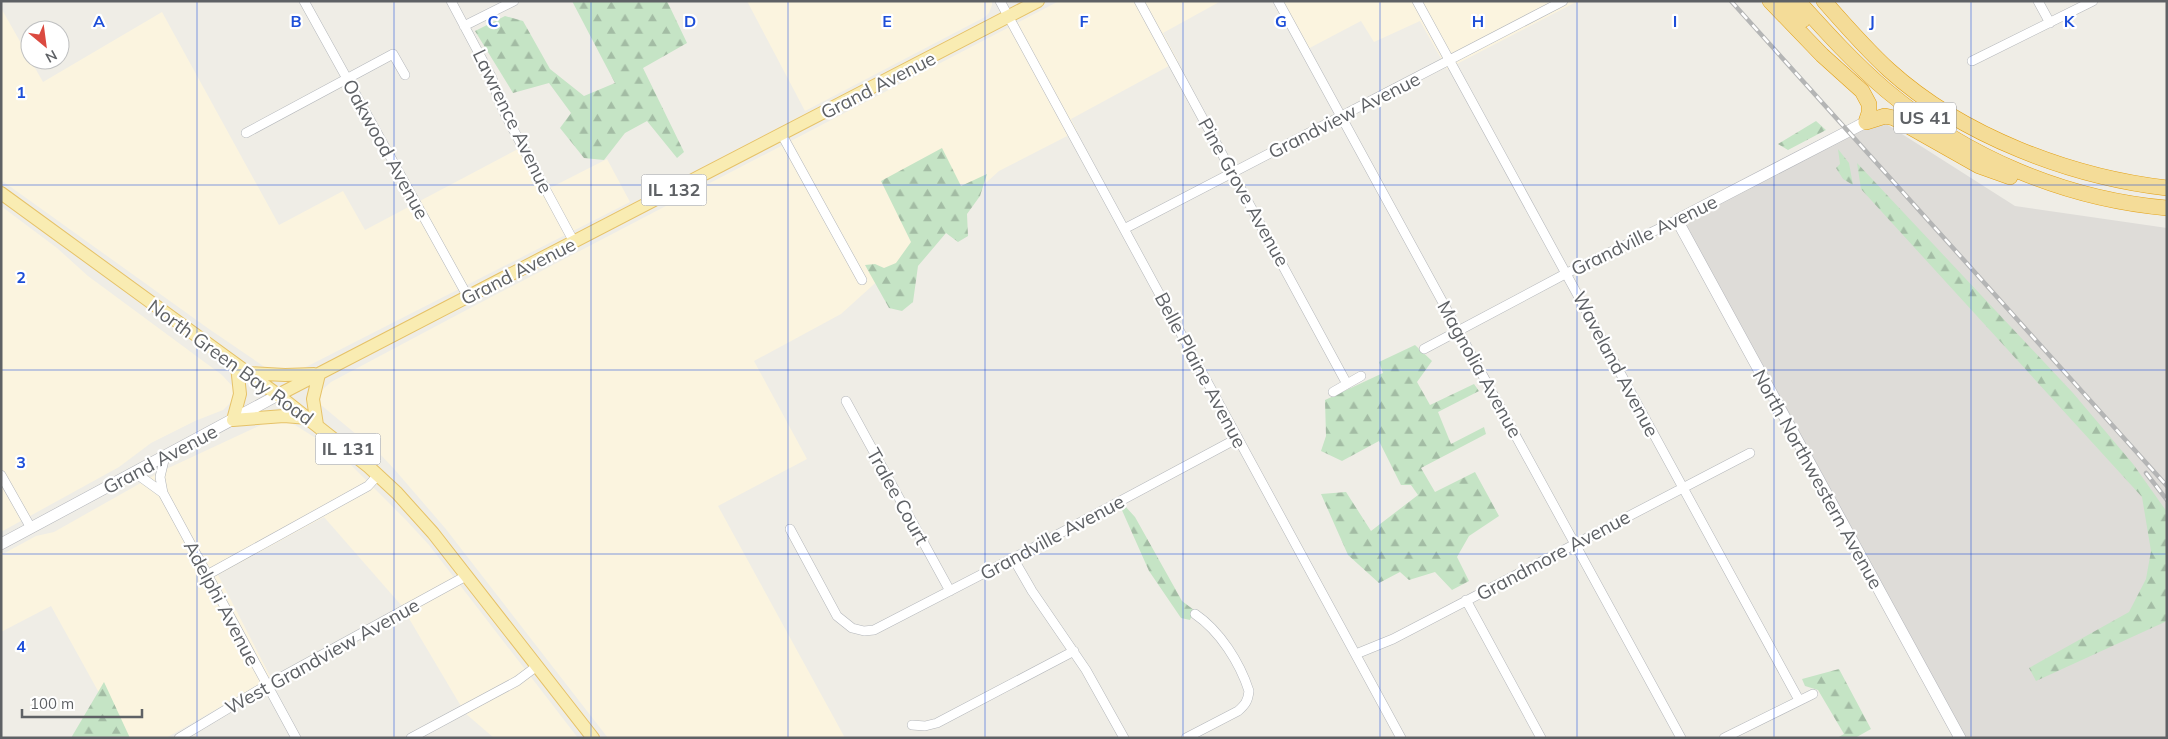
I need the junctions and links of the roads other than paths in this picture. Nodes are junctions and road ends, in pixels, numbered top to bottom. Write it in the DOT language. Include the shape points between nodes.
graph roads {
  1 [pos="304,1"];
  2 [pos="451,1"];
  3 [pos="1000,1"];
  4 [pos="1038,1"];
  5 [pos="1139,1"];
  6 [pos="1278,1"];
  7 [pos="1417,1"];
  8 [pos="1563,1"];
  9 [pos="1770,1"];
  10 [pos="1785,1"];
  11 [pos="1798,1"];
  12 [pos="1824,1"];
  13 [pos="1832,1"];
  14 [pos="2038,1"];
  15 [pos="2093,1"];
  16 [pos="509,2"];
  17 [pos="1009,17"];
  18 [pos="2050,23"];
  19 [pos="464,26"];
  20 [pos="1868,50"];
  21 [pos="1450,60"];
  22 [pos="1972,61"];
  23 [pos="406,75"];
  24 [pos="346,79"];
  25 [pos="1887,91"];
  26 [pos="1341,117"];
  27 [pos="1866,122"];
  28 [pos="246,133"];
  29 [pos="782,135"];
  30 [pos="1233,172"];
  31 [pos="2167,188"];
  32 [pos="1,193"];
  33 [pos="2079,193"];
  34 [pos="2167,208"];
  35 [pos="1677,220"];
  36 [pos="1124,229"];
  37 [pos="574,242"];
  38 [pos="1567,273"];
  39 [pos="862,280"];
  40 [pos="468,297"];
  41 [pos="1458,330"];
  42 [pos="1424,348"];
  43 [pos="242,369"];
  44 [pos="319,374"];
  45 [pos="1362,376"];
  46 [pos="1348,384"];
  47 [pos="1333,392"];
  48 [pos="278,395"];
  49 [pos="846,401"];
  50 [pos="232,420"];
  51 [pos="312,421"];
  52 [pos="1238,438"];
  53 [pos="1750,453"];
  54 [pos="165,456"];
  55 [pos="134,472"];
  56 [pos="1,475"];
  57 [pos="378,475"];
  58 [pos="1682,487"];
  59 [pos="163,493"];
  60 [pos="31,528"];
  61 [pos="790,529"];
  62 [pos="1575,543"];
  63 [pos="1,544"];
  64 [pos="1013,558"];
  65 [pos="206,575"];
  66 [pos="466,576"];
  67 [pos="950,591"];
  68 [pos="1466,600"];
  69 [pos="1195,614"];
  70 [pos="1074,651"];
  71 [pos="1356,654"];
  72 [pos="537,666"];
  73 [pos="267,685"];
  74 [pos="1813,694"];
  75 [pos="1799,700"];
  76 [pos="912,725"];
  77 [pos="179,738"];
  78 [pos="296,738"];
  79 [pos="411,738"];
  80 [pos="593,738"];
  81 [pos="1124,738"];
  82 [pos="1186,738"];
  83 [pos="1401,738"];
  84 [pos="1541,738"];
  85 [pos="1681,738"];
  86 [pos="1724,738"];
  87 [pos="1960,738"];
  1 -- 24 [label="street, Oakwood Avenue"];
  2 -- 19 [label="street, Lawrence Avenue"];
  3 -- 17 [label="street, Belle Plaine Avenue"];
  4 -- 17 [label="main road, Grand Avenue / IL 132"];
  5 -- 30 [label="street, Pine Grove Avenue"];
  6 -- 26 [label="street, Magnolia Avenue"];
  7 -- 21 [label="street, Waveland Avenue"];
  8 -- 21 [label="street, Grandview Avenue"];
  9 -- 27 [label="highway" via="1822,55 1862,90 1870,104"];
  10 -- 25 [label="highway" via="1836,52"];
  11 -- 25 [label="highway, US 41"];
  12 -- 20 [label="highway, US 41"];
  13 -- 20 [label="highway"];
  14 -- 18 [label="street"];
  15 -- 18 [label="street"];
  16 -- 19 [label="street"];
  17 -- 29 [label="main road, Grand Avenue / IL 132"];
  17 -- 36 [label="street, Belle Plaine Avenue"];
  18 -- 22 [label="street"];
  19 -- 37 [label="street, Lawrence Avenue" via="492,78 506,116"];
  20 -- 31 [label="highway, US 41" via="1916,91 2001,142 2076,170"];
  21 -- 26 [label="street, Grandview Avenue"];
  21 -- 38 [label="street, Waveland Avenue"];
  23 -- 24 [label="street" via="393,54"];
  24 -- 28 [label="street"];
  24 -- 40 [label="street, Oakwood Avenue"];
  25 -- 33 [label="highway, US 41" via="1968,147 2023,174"];
  26 -- 30 [label="street, Grandview Avenue"];
  26 -- 41 [label="street, Magnolia Avenue"];
  27 -- 33 [label="highway" via="1885,116 1894,118 1979,166 2008,177"];
  27 -- 35 [label="street, Grandville Avenue"];
  29 -- 37 [label="main road, Grand Avenue / IL 132"];
  29 -- 39 [label="street"];
  30 -- 36 [label="street, Grandview Avenue"];
  30 -- 46 [label="street, Pine Grove Avenue"];
  32 -- 43 [label="main road, North Green Bay Road"];
  33 -- 34 [label="highway, US 41"];
  35 -- 38 [label="street, Grandville Avenue"];
  35 -- 87 [label="street, North Northwestern Avenue"];
  36 -- 52 [label="street, Belle Plaine Avenue"];
  37 -- 40 [label="main road, Grand Avenue / IL 132"];
  38 -- 41 [label="street, Grandville Avenue"];
  38 -- 58 [label="street, Waveland Avenue"];
  40 -- 44 [label="main road, Grand Avenue / IL 132"];
  41 -- 42 [label="street, Grandville Avenue"];
  41 -- 62 [label="street, Magnolia Avenue"];
  43 -- 44 [label="main road" via="285,375"];
  43 -- 48 [label="main road, North Green Bay Road"];
  43 -- 50 [label="main road" via="240,394"];
  44 -- 48 [label="main road, Grand Avenue / IL 132"];
  44 -- 51 [label="main road"];
  45 -- 46 [label="street"];
  46 -- 47 [label="street"];
  48 -- 50 [label="street, Grand Avenue"];
  48 -- 51 [label="main road, North Green Bay Road / IL 131"];
  49 -- 67 [label="street, Tralee Court"];
  50 -- 51 [label="main road" via="284,416"];
  50 -- 54 [label="street, Grand Avenue"];
  51 -- 57 [label="main road, North Green Bay Road / IL 131"];
  52 -- 64 [label="street, Grandville Avenue"];
  52 -- 71 [label="street, Belle Plaine Avenue"];
  53 -- 58 [label="street, Grandmore Avenue"];
  54 -- 55 [label="street, Grand Avenue"];
  54 -- 59 [label="street, Adelphi Avenue" via="160,477"];
  55 -- 59 [label="street, Adelphi Avenue"];
  55 -- 60 [label="street, Grand Avenue"];
  56 -- 60 [label="street"];
  57 -- 65 [label="street" via="368,486"];
  57 -- 66 [label="main road, North Green Bay Road / IL 131" via="420,517"];
  58 -- 62 [label="street, Grandmore Avenue"];
  58 -- 75 [label="street, Waveland Avenue"];
  59 -- 65 [label="street, Adelphi Avenue"];
  60 -- 63 [label="street, Grand Avenue"];
  61 -- 67 [label="street, Grandville Avenue" via="837,616 852,628 864,631 878,628"];
  62 -- 68 [label="street, Grandmore Avenue"];
  62 -- 85 [label="street, Magnolia Avenue"];
  64 -- 67 [label="street, Grandville Avenue"];
  64 -- 70 [label="street" via="1032,592"];
  65 -- 73 [label="street, Adelphi Avenue"];
  66 -- 72 [label="main road, North Green Bay Road / IL 131"];
  66 -- 73 [label="street, West Grandview Avenue"];
  68 -- 71 [label="street, Grandmore Avenue" via="1393,639"];
  68 -- 84 [label="street"];
  69 -- 82 [label="street" via="1208,623 1224,642 1246,684 1248,699 1238,711"];
  70 -- 76 [label="street" via="937,723"];
  70 -- 81 [label="street"];
  71 -- 83 [label="street, Belle Plaine Avenue"];
  72 -- 79 [label="street" via="517,681"];
  72 -- 80 [label="main road, North Green Bay Road / IL 131"];
  73 -- 77 [label="street, West Grandview Avenue"];
  73 -- 78 [label="street, Adelphi Avenue"];
  74 -- 75 [label="street"];
  75 -- 86 [label="street"];
}
